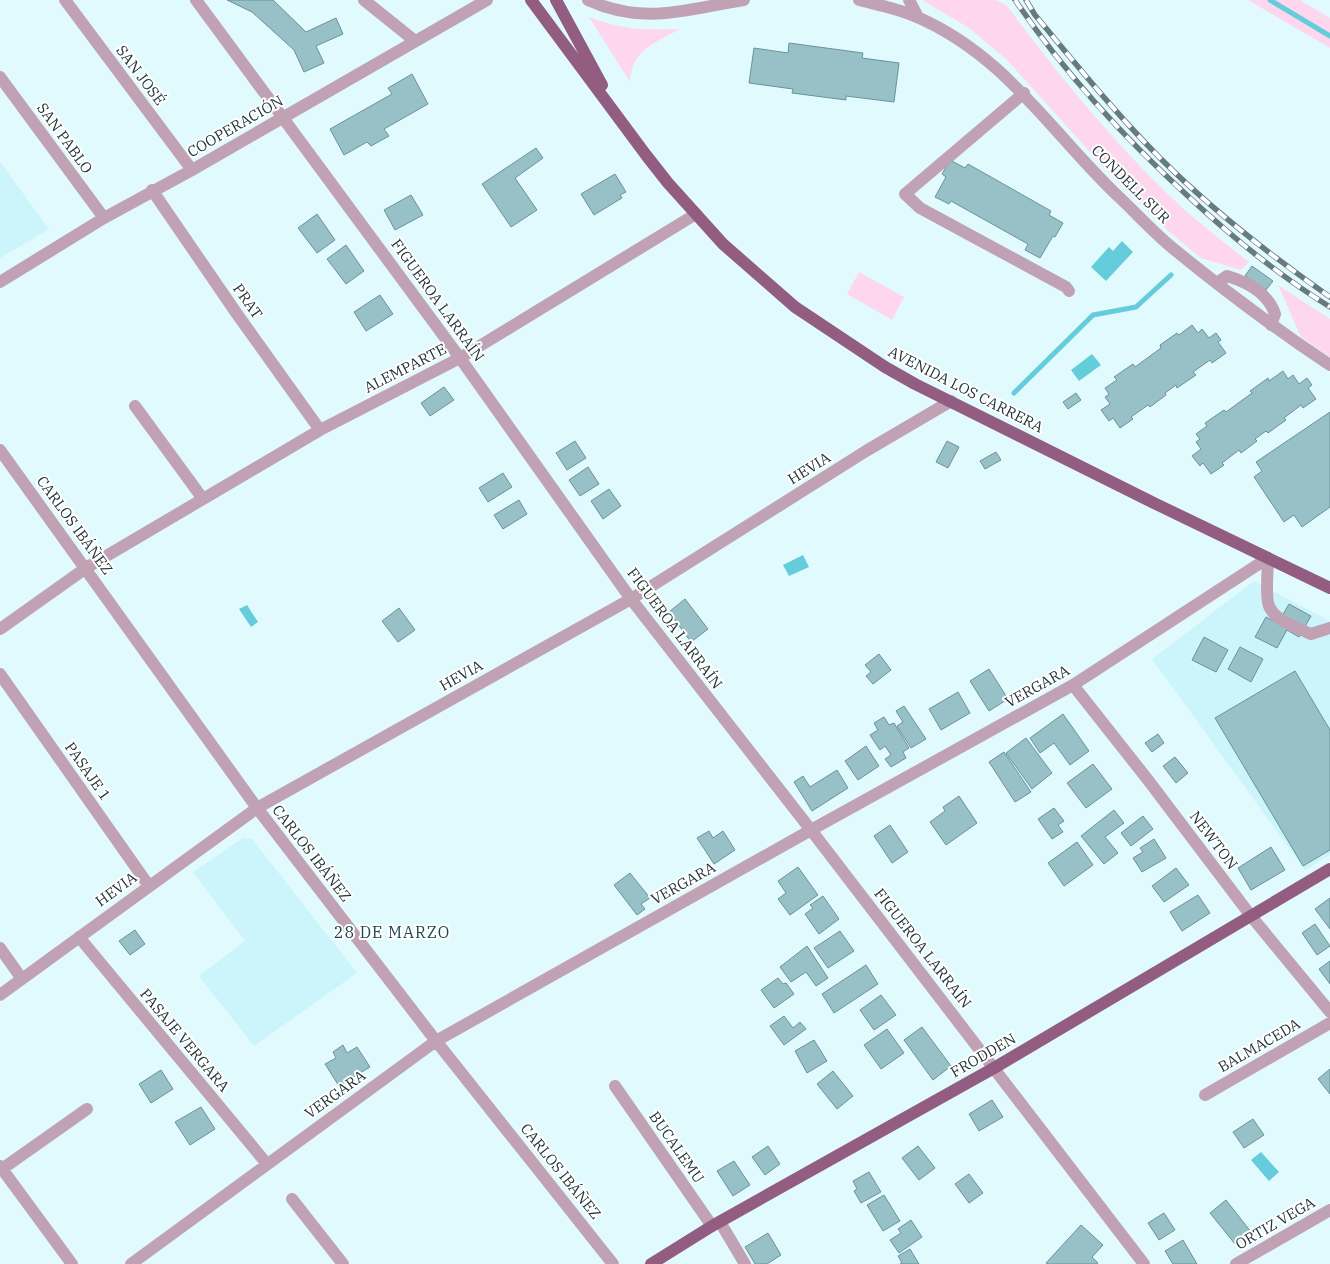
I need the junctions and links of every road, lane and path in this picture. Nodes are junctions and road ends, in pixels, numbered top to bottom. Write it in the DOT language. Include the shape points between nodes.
graph roads {
  1 [pos="65,0"];
  2 [pos="196,0"];
  3 [pos="364,0"];
  4 [pos="487,0"];
  5 [pos="531,0"];
  6 [pos="556,0"];
  7 [pos="588,0"];
  8 [pos="744,0"];
  9 [pos="859,0"];
  10 [pos="909,0"];
  11 [pos="918,17"];
  12 [pos="415,41"];
  13 [pos="0,77"];
  14 [pos="1024,93"];
  15 [pos="284,118"];
  16 [pos="622,123"];
  17 [pos="192,170"];
  18 [pos="152,190"];
  19 [pos="696,214"];
  20 [pos="104,218"];
  21 [pos="0,282"];
  22 [pos="1217,283"];
  23 [pos="1069,291"];
  24 [pos="1271,326"];
  25 [pos="460,358"];
  26 [pos="1330,365"];
  27 [pos="951,401"];
  28 [pos="135,406"];
  29 [pos="320,430"];
  30 [pos="0,450"];
  31 [pos="203,499"];
  32 [pos="1268,558"];
  33 [pos="86,568"];
  34 [pos="1330,588"];
  35 [pos="631,599"];
  36 [pos="1330,628"];
  37 [pos="0,629"];
  38 [pos="0,674"];
  39 [pos="1073,685"];
  40 [pos="257,808"];
  41 [pos="811,830"];
  42 [pos="1330,869"];
  43 [pos="149,886"];
  44 [pos="1251,916"];
  45 [pos="78,937"];
  46 [pos="0,948"];
  47 [pos="22,979"];
  48 [pos="0,994"];
  49 [pos="1330,1012"];
  50 [pos="1330,1023"];
  51 [pos="436,1041"];
  52 [pos="994,1068"];
  53 [pos="615,1086"];
  54 [pos="1205,1095"];
  55 [pos="86,1109"];
  56 [pos="267,1164"];
  57 [pos="1,1167"];
  58 [pos="292,1199"];
  59 [pos="1330,1210"];
  60 [pos="716,1224"];
  61 [pos="72,1264"];
  62 [pos="130,1264"];
  63 [pos="343,1264"];
  64 [pos="613,1264"];
  65 [pos="651,1264"];
  66 [pos="745,1264"];
  67 [pos="1144,1264"];
  68 [pos="1236,1264"];
  1 -- 17 [label="street, SAN JOSÉ"];
  2 -- 15 [label="street, FIGUEROA LARRAÍN"];
  3 -- 12 [label="street"];
  4 -- 12 [label="street, COOPERACIÓN"];
  5 -- 16 [label="main road, AVENIDA LOS CARRERA"];
  6 -- 16 [label="main road, AVENIDA LOS CARRERA"];
  7 -- 8 [label="street" via="619,11 652,15"];
  9 -- 11 [label="street, CONDELL SUR"];
  10 -- 11 [label="street"];
  11 -- 14 [label="street, CONDELL SUR" via="972,48"];
  12 -- 15 [label="street, COOPERACIÓN"];
  13 -- 20 [label="street, SAN PABLO"];
  14 -- 22 [label="street, CONDELL SUR" via="1116,194 1174,249"];
  14 -- 23 [label="street" via="905,194 920,208"];
  15 -- 17 [label="street, COOPERACIÓN"];
  15 -- 25 [label="street, FIGUEROA LARRAÍN"];
  16 -- 19 [label="main road, AVENIDA LOS CARRERA"];
  17 -- 18 [label="street, COOPERACIÓN"];
  18 -- 20 [label="street, COOPERACIÓN"];
  18 -- 29 [label="street, PRAT"];
  19 -- 25 [label="street, ALEMPARTE"];
  19 -- 27 [label="main road, AVENIDA LOS CARRERA" via="723,244 795,307 885,367"];
  20 -- 21 [label="street, COOPERACIÓN"];
  22 -- 24 [label="street, CONDELL SUR"];
  22 -- 24 [label="street" via="1227,276 1242,280 1268,299 1275,314"];
  24 -- 26 [label="street, CONDELL SUR"];
  25 -- 29 [label="street, ALEMPARTE"];
  25 -- 35 [label="street, FIGUEROA LARRAÍN"];
  27 -- 32 [label="main road, AVENIDA LOS CARRERA"];
  27 -- 35 [label="street, HEVIA"];
  28 -- 31 [label="street"];
  29 -- 31 [label="street, ALEMPARTE"];
  30 -- 33 [label="street, CARLOS IBÁÑEZ"];
  31 -- 33 [label="street, ALEMPARTE"];
  32 -- 34 [label="main road, AVENIDA LOS CARRERA"];
  32 -- 36 [label="street" via="1268,604 1272,612 1286,623 1311,634"];
  32 -- 39 [label="street, VERGARA"];
  33 -- 37 [label="street, ALEMPARTE"];
  33 -- 40 [label="street, CARLOS IBÁÑEZ"];
  35 -- 40 [label="street, HEVIA"];
  35 -- 41 [label="street, FIGUEROA LARRAÍN"];
  38 -- 43 [label="street, PASAJE 1"];
  39 -- 41 [label="street, VERGARA"];
  39 -- 44 [label="street, NEWTON"];
  40 -- 43 [label="street, HEVIA"];
  40 -- 51 [label="street, CARLOS IBÁÑEZ"];
  41 -- 51 [label="street, VERGARA"];
  41 -- 52 [label="street, FIGUEROA LARRAÍN"];
  42 -- 44 [label="main road, FRODDEN"];
  43 -- 45 [label="street, HEVIA"];
  44 -- 49 [label="street, NEWTON"];
  44 -- 52 [label="main road, FRODDEN"];
  45 -- 47 [label="street, HEVIA"];
  45 -- 56 [label="street, PASAJE VERGARA"];
  46 -- 47 [label="street"];
  47 -- 48 [label="street, HEVIA"];
  50 -- 54 [label="street, BALMACEDA"];
  51 -- 56 [label="street, VERGARA"];
  51 -- 64 [label="street, CARLOS IBÁÑEZ"];
  52 -- 60 [label="main road, FRODDEN"];
  52 -- 67 [label="street, FIGUEROA LARRAÍN"];
  53 -- 60 [label="street, BUCALEMU"];
  55 -- 57 [label="street"];
  56 -- 62 [label="street, VERGARA"];
  57 -- 61 [label="street"];
  58 -- 63 [label="street"];
  59 -- 68 [label="street, ORTIZ VEGA"];
  60 -- 65 [label="main road, FRODDEN"];
  60 -- 66 [label="street, BUCALEMU"];
}
